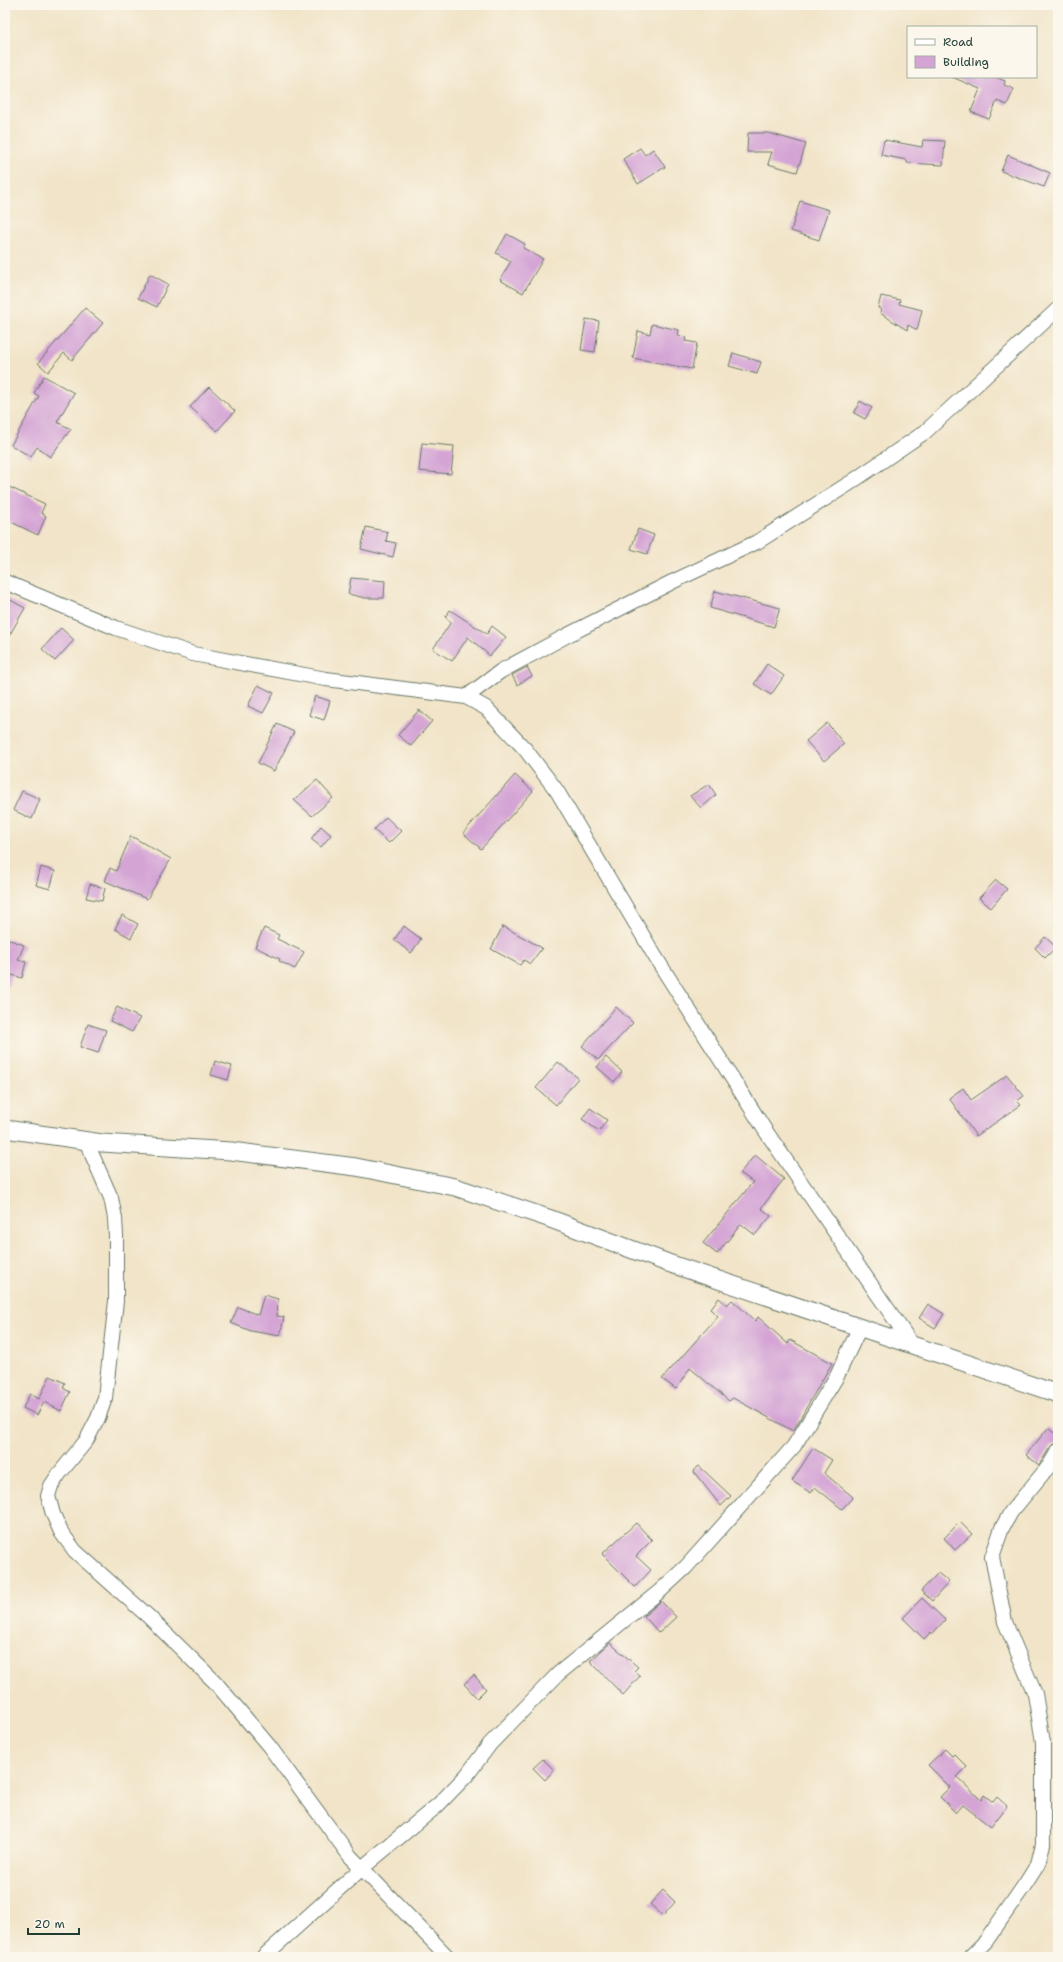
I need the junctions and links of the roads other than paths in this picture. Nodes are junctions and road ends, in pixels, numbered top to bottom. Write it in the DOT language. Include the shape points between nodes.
graph roads {
  1 [pos="1058,309"];
  2 [pos="5,582"];
  3 [pos="466,697"];
  4 [pos="5,1130"];
  5 [pos="86,1140"];
  6 [pos="860,1327"];
  7 [pos="911,1343"];
  8 [pos="1058,1394"];
  9 [pos="1058,1451"];
  10 [pos="362,1868"];
  11 [pos="263,1957"];
  12 [pos="448,1957"];
  13 [pos="970,1957"];
  1 -- 3 [label="street" via="925,432 850,483 758,542 566,636 501,671"];
  2 -- 3 [label="street" via="116,628 193,654 326,679"];
  3 -- 7 [label="street" via="486,708 525,749 557,791 656,958 765,1130"];
  4 -- 5 [label="street"];
  5 -- 6 [label="street" via="231,1151 356,1167 455,1187 548,1218 668,1263"];
  5 -- 10 [label="street" via="110,1198 115,1218 116,1301 105,1398 86,1441 58,1474 52,1486 48,1496 53,1514 61,1532 75,1551 149,1617 215,1682 269,1746 321,1814 342,1847"];
  6 -- 7 [label="street"];
  6 -- 10 [label="street" via="837,1376 794,1446 728,1522 660,1591 558,1674 490,1744 467,1775 438,1805"];
  7 -- 8 [label="street"];
  9 -- 13 [label="street" via="1002,1528 992,1557 1005,1622 1035,1694 1043,1742 1043,1844 1038,1864 1026,1883 986,1940"];
  10 -- 11 [label="street"];
  10 -- 12 [label="street"];
}
